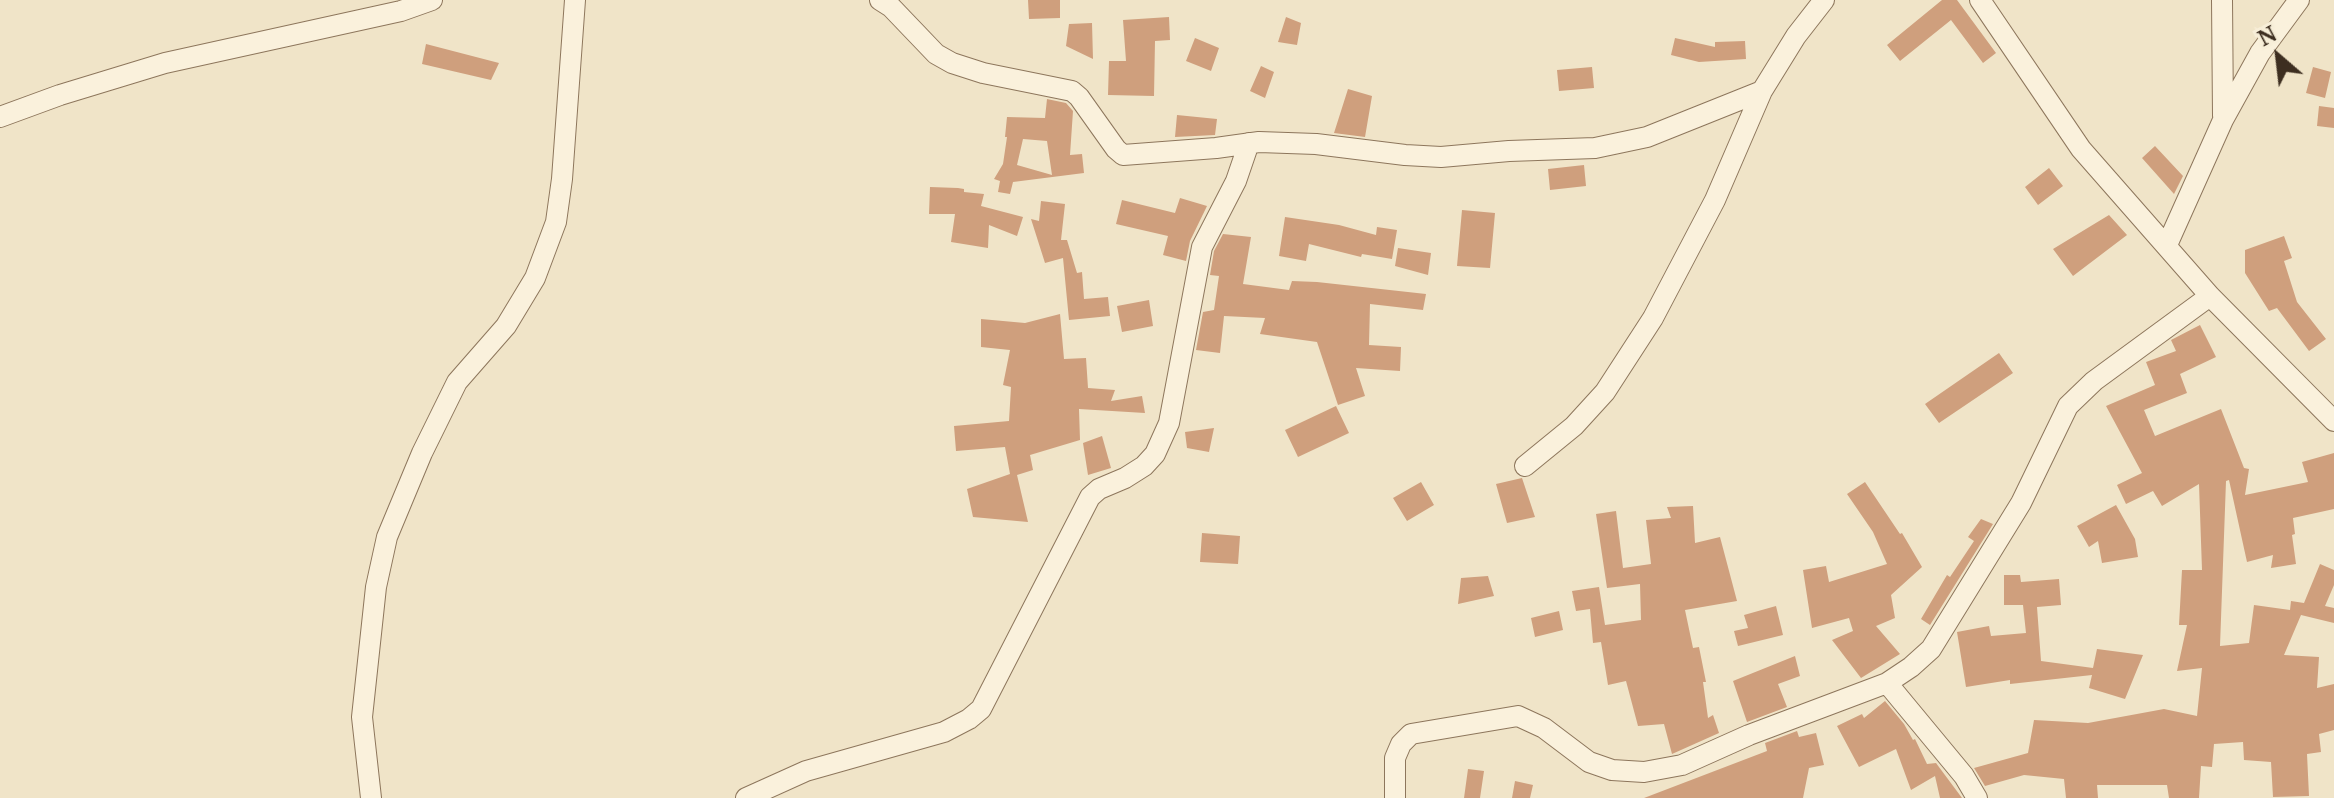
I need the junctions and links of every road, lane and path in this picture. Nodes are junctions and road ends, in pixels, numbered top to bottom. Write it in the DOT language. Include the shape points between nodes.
graph roads {
  1 [pos="432,0"];
  2 [pos="575,0"];
  3 [pos="880,0"];
  4 [pos="1824,0"];
  5 [pos="1980,0"];
  6 [pos="2222,0"];
  7 [pos="2299,0"];
  8 [pos="1762,91"];
  9 [pos="0,117"];
  10 [pos="2223,120"];
  11 [pos="1249,143"];
  12 [pos="2167,245"];
  13 [pos="2210,296"];
  14 [pos="2334,421"];
  15 [pos="1525,466"];
  16 [pos="1887,683"];
  17 [pos="371,798"];
  18 [pos="746,798"];
  19 [pos="1395,798"];
  20 [pos="1977,798"];
  1 -- 9 [label="street" via="165,63"];
  2 -- 17 [label="street" via="556,222 535,278 506,326 457,382 387,537 376,587 362,717"];
  3 -- 11 [label="street" via="952,63 1072,91 1123,155"];
  4 -- 8 [label="street"];
  5 -- 12 [label="street" via="2081,149"];
  6 -- 10 [label="street"];
  7 -- 10 [label="street" via="2260,53"];
  8 -- 11 [label="street" via="1647,137 1595,148 1441,157"];
  8 -- 15 [label="street" via="1715,200 1653,318 1593,408"];
  10 -- 12 [label="street"];
  11 -- 18 [label="street" via="1202,247 1169,423 1155,454 1090,497 981,709 944,732 806,771"];
  12 -- 13 [label="street"];
  13 -- 14 [label="street"];
  13 -- 16 [label="street" via="2068,406 2021,503 1931,649"];
  16 -- 19 [label="street" via="1682,765 1644,772 1589,762 1544,728 1518,716 1411,734 1395,758"];
  16 -- 20 [label="street"];
}
